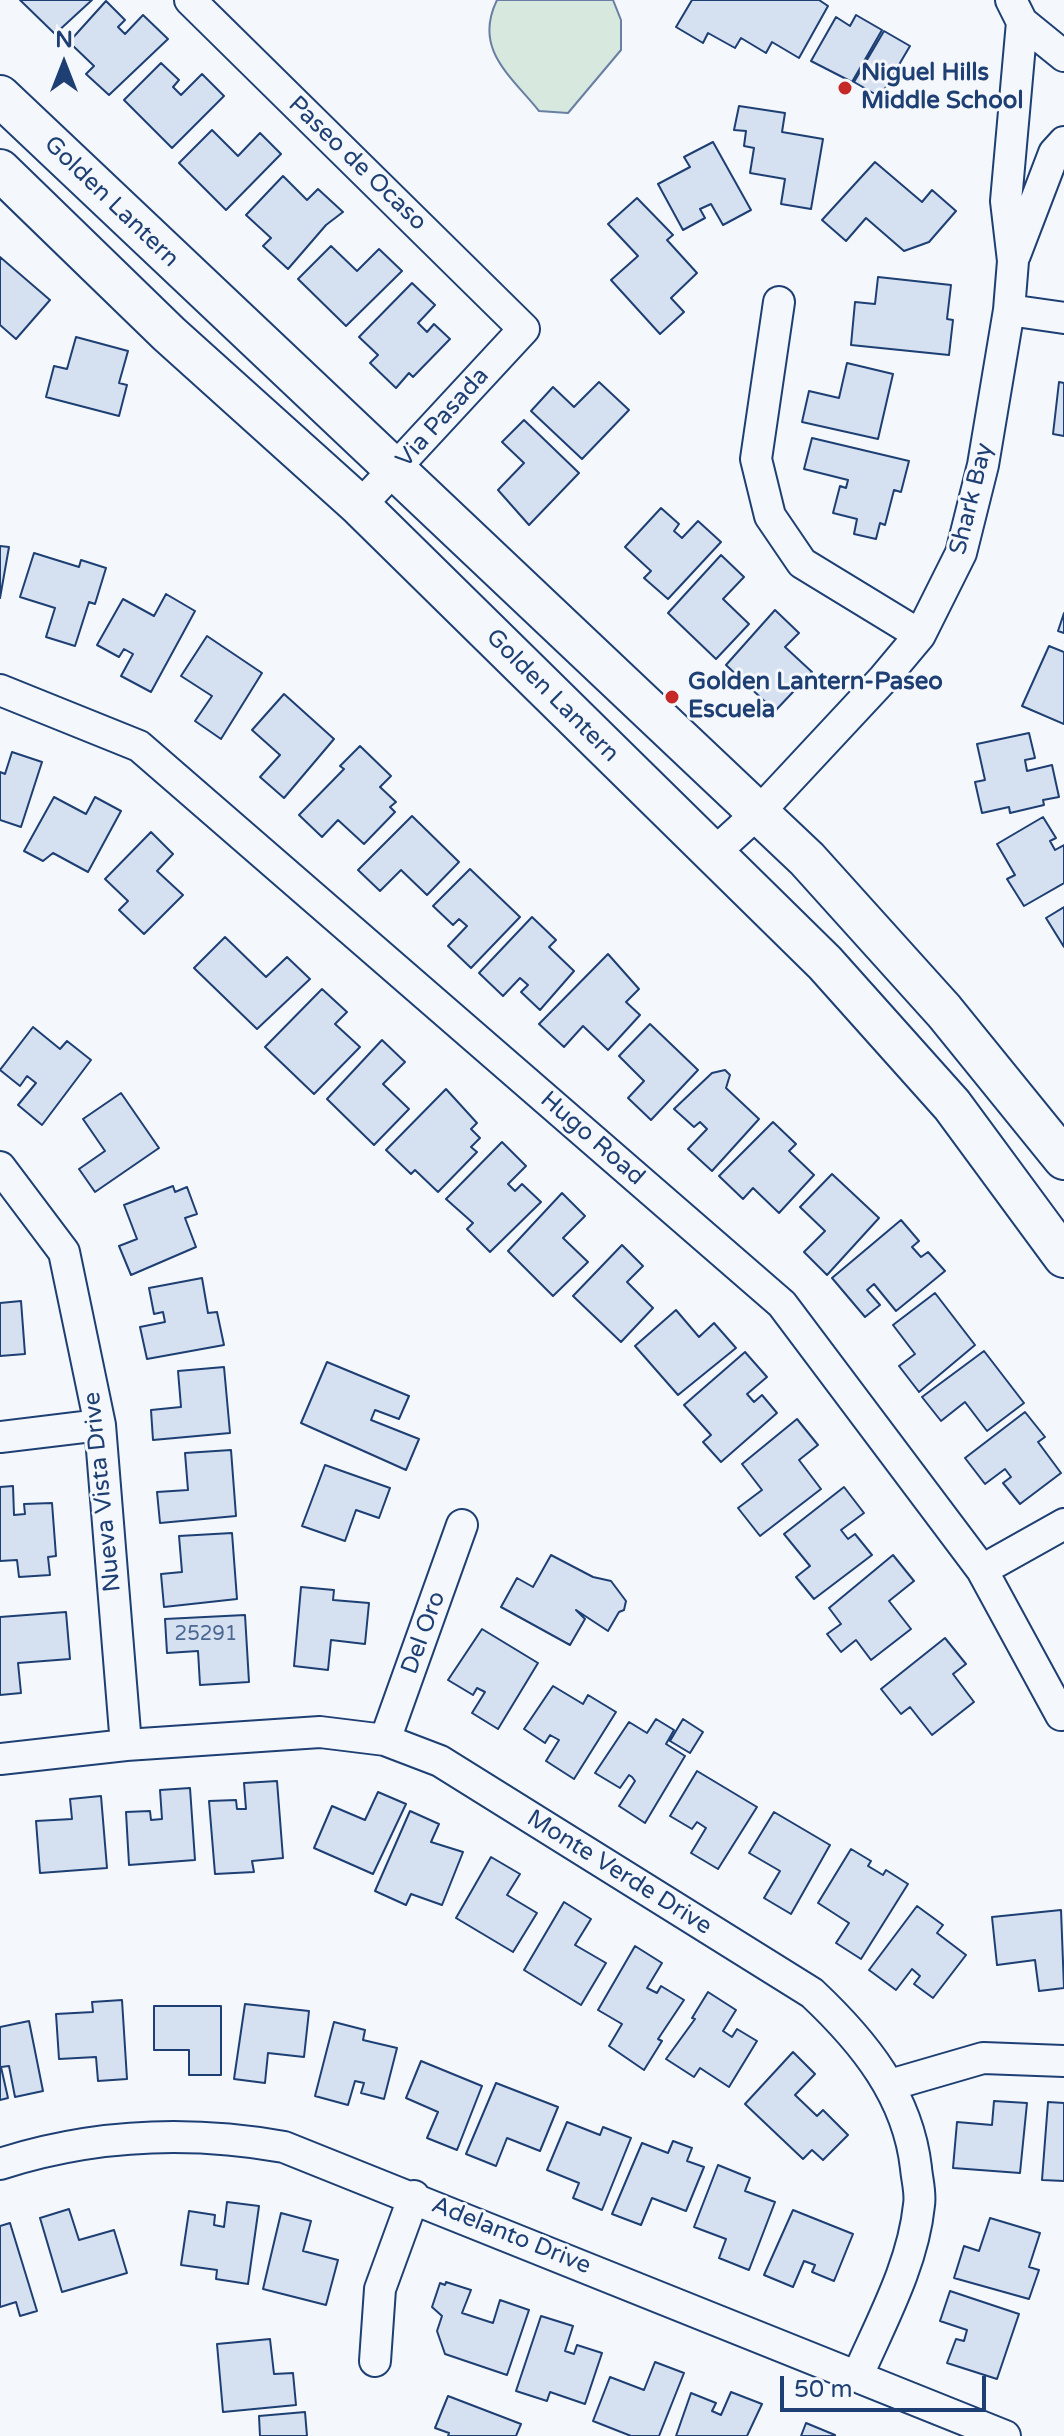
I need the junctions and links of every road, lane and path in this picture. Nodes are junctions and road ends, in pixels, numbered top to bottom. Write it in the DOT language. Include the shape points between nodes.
graph roads {
  1 [pos="190,0"];
  2 [pos="1016,11"];
  3 [pos="1064,56"];
  4 [pos="0,96"];
  5 [pos="1064,142"];
  6 [pos="0,170"];
  7 [pos="1013,261"];
  8 [pos="779,302"];
  9 [pos="1009,310"];
  10 [pos="1064,318"];
  11 [pos="524,329"];
  12 [pos="395,472"];
  13 [pos="360,506"];
  14 [pos="920,635"];
  15 [pos="0,690"];
  16 [pos="759,812"];
  17 [pos="714,853"];
  18 [pos="1064,1159"];
  19 [pos="0,1167"];
  20 [pos="1064,1257"];
  21 [pos="100,1425"];
  22 [pos="0,1437"];
  23 [pos="1064,1524"];
  24 [pos="462,1525"];
  25 [pos="982,1570"];
  26 [pos="1061,1715"];
  27 [pos="385,1740"];
  28 [pos="126,1745"];
  29 [pos="0,1759"];
  30 [pos="1064,2061"];
  31 [pos="890,2085"];
  32 [pos="0,2164"];
  33 [pos="414,2196"];
  34 [pos="375,2361"];
  35 [pos="857,2377"];
  36 [pos="1005,2436"];
  1 -- 11 [label="street, Paseo de Ocaso"];
  2 -- 3 [label="street"];
  2 -- 7 [label="street" via="1006,201"];
  4 -- 12 [label="main road, Golden Lantern"];
  5 -- 7 [label="street" via="1054,153"];
  6 -- 13 [label="main road, Golden Lantern" via="169,334"];
  7 -- 9 [label="street, Shark Bay"];
  8 -- 14 [label="street" via="756,459 770,516 802,563"];
  9 -- 10 [label="street"];
  9 -- 14 [label="street, Shark Bay" via="983,465 961,553"];
  11 -- 12 [label="street, Via Pasada"];
  12 -- 13 [label="street, Via Pasada"];
  12 -- 16 [label="main road, Golden Lantern"];
  13 -- 17 [label="main road, Golden Lantern"];
  14 -- 16 [label="street, Shark Bay"];
  15 -- 25 [label="street, Hugo Road" via="139,746 782,1304"];
  16 -- 17 [label="street, Shark Bay"];
  16 -- 18 [label="main road, Golden Lantern" via="934,999"];
  17 -- 20 [label="main road, Golden Lantern" via="896,1040 971,1130"];
  19 -- 21 [label="street, Nueva Vista Drive" via="64,1252"];
  21 -- 22 [label="street"];
  21 -- 28 [label="street, Nueva Vista Drive"];
  23 -- 25 [label="street"];
  24 -- 27 [label="street, Del Oro"];
  25 -- 26 [label="street, Hugo Road"];
  27 -- 28 [label="street, Monte Verde Drive" via="320,1732"];
  27 -- 31 [label="street, Monte Verde Drive" via="440,1761 812,1993 856,2034"];
  28 -- 29 [label="street, Monte Verde Drive"];
  30 -- 31 [label="street" via="983,2058"];
  31 -- 35 [label="street, Monte Verde Drive" via="912,2138 920,2203 903,2271"];
  32 -- 33 [label="street, Adelanto Drive" via="88,2141 229,2137 284,2147"];
  33 -- 34 [label="street" via="380,2289"];
  33 -- 35 [label="street, Adelanto Drive"];
  35 -- 36 [label="street, Adelanto Drive"];
}
